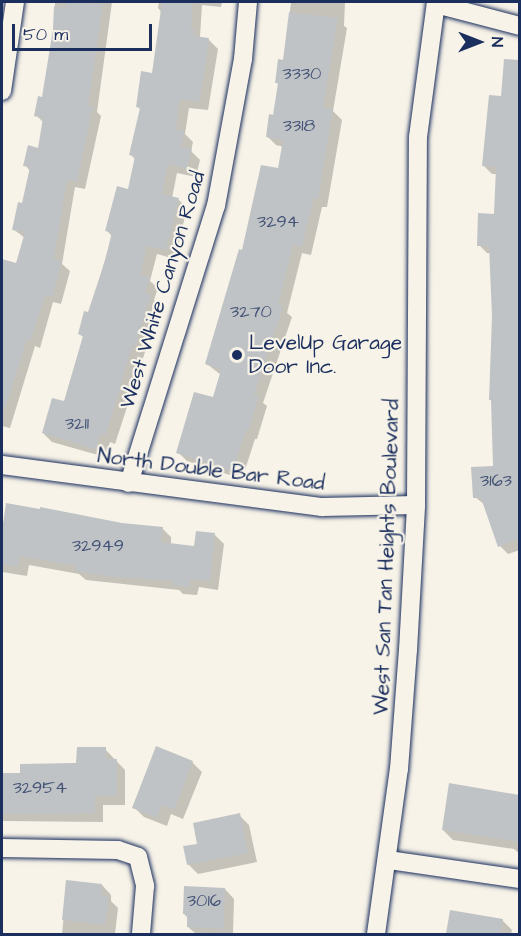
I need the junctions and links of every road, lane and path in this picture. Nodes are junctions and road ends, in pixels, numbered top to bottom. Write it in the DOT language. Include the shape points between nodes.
graph roads {
  1 [pos="15,2"];
  2 [pos="248,2"];
  3 [pos="436,3"];
  4 [pos="519,26"];
  5 [pos="2,91"];
  6 [pos="2,465"];
  7 [pos="129,483"];
  8 [pos="416,505"];
  9 [pos="2,848"];
  10 [pos="388,860"];
  11 [pos="519,879"];
  12 [pos="141,934"];
  13 [pos="376,934"];
  1 -- 5 [label="street"];
  2 -- 7 [label="street, West White Canyon Road" via="243,59 216,206"];
  3 -- 4 [label="street"];
  3 -- 8 [label="street, West San Tan Heights Boulevard" via="418,137"];
  6 -- 7 [label="street, North Double Bar Road"];
  7 -- 8 [label="street, North Double Bar Road" via="322,507"];
  8 -- 10 [label="street, West San Tan Heights Boulevard" via="408,650"];
  9 -- 12 [label="street" via="118,850 138,856 145,886"];
  10 -- 11 [label="street"];
  10 -- 13 [label="street, West San Tan Heights Boulevard"];
}
